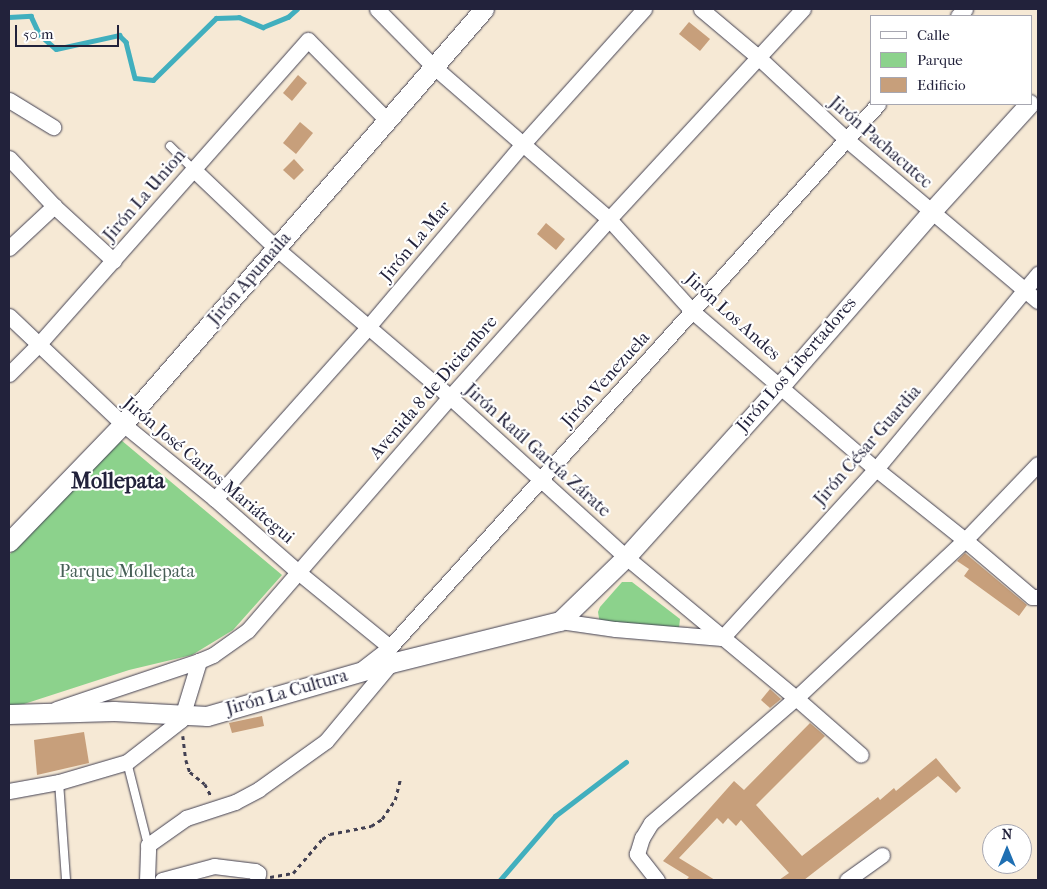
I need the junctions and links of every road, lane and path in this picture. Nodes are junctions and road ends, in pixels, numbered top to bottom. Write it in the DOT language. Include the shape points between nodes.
graph roads {
  1 [pos="377,9"];
  2 [pos="484,9"];
  3 [pos="644,9"];
  4 [pos="701,9"];
  5 [pos="803,9"];
  6 [pos="758,57"];
  7 [pos="433,66"];
  8 [pos="9,100"];
  9 [pos="877,105"];
  10 [pos="1028,105"];
  11 [pos="386,119"];
  12 [pos="53,127"];
  13 [pos="846,139"];
  14 [pos="170,146"];
  15 [pos="522,146"];
  16 [pos="9,158"];
  17 [pos="193,169"];
  18 [pos="54,206"];
  19 [pos="931,212"];
  20 [pos="609,219"];
  21 [pos="9,248"];
  22 [pos="277,249"];
  23 [pos="114,261"];
  24 [pos="1038,274"];
  25 [pos="1026,290"];
  26 [pos="1038,301"];
  27 [pos="692,311"];
  28 [pos="9,316"];
  29 [pos="368,327"];
  30 [pos="38,345"];
  31 [pos="9,374"];
  32 [pos="780,386"];
  33 [pos="450,397"];
  34 [pos="123,424"];
  35 [pos="1038,464"];
  36 [pos="876,469"];
  37 [pos="541,481"];
  38 [pos="215,499"];
  39 [pos="965,540"];
  40 [pos="9,542"];
  41 [pos="626,557"];
  42 [pos="298,572"];
  43 [pos="1035,597"];
  44 [pos="560,621"];
  45 [pos="722,638"];
  46 [pos="391,655"];
  47 [pos="199,661"];
  48 [pos="796,698"];
  49 [pos="9,714"];
  50 [pos="42,714"];
  51 [pos="182,717"];
  52 [pos="861,755"];
  53 [pos="127,762"];
  54 [pos="400,780"];
  55 [pos="59,782"];
  56 [pos="9,791"];
  57 [pos="217,809"];
  58 [pos="148,846"];
  59 [pos="637,854"];
  60 [pos="882,855"];
  61 [pos="258,879"];
  62 [pos="66,880"];
  63 [pos="147,880"];
  64 [pos="162,880"];
  65 [pos="645,880"];
  66 [pos="657,880"];
  67 [pos="847,880"];
  1 -- 7 [label="street, Jirón Los Andes"];
  2 -- 7 [label="street, Jirón Apumaila"];
  3 -- 15 [label="street, Jirón La Mar"];
  4 -- 6 [label="street, Jirón Pachacutec"];
  5 -- 6 [label="street, Avenida 8 de Diciembre"];
  6 -- 13 [label="street, Jirón Pachacutec"];
  6 -- 20 [label="street, Avenida 8 de Diciembre"];
  7 -- 11 [label="street, Jirón Apumaila"];
  7 -- 15 [label="street, Jirón Los Andes"];
  8 -- 12 [label="street"];
  9 -- 13 [label="street, Jirón Venezuela"];
  10 -- 19 [label="street, Jirón Los Libertadores"];
  11 -- 17 [label="street, Jirón La Union" via="308,40"];
  11 -- 22 [label="street, Jirón Apumaila"];
  13 -- 19 [label="street, Jirón Pachacutec"];
  13 -- 27 [label="street, Jirón Venezuela"];
  14 -- 17 [label="lane"];
  15 -- 20 [label="street, Jirón Los Andes"];
  15 -- 29 [label="street, Jirón La Mar"];
  16 -- 18 [label="street"];
  17 -- 22 [label="street, Jirón Raúl García Zárate"];
  17 -- 23 [label="street, Jirón La Union"];
  18 -- 21 [label="street"];
  18 -- 23 [label="street"];
  19 -- 25 [label="street, Jirón Pachacutec"];
  19 -- 32 [label="street, Jirón Los Libertadores"];
  20 -- 27 [label="street, Jirón Los Andes"];
  20 -- 33 [label="street, Avenida 8 de Diciembre"];
  22 -- 29 [label="street, Jirón Raúl García Zárate"];
  22 -- 34 [label="street, Jirón Apumaila"];
  23 -- 30 [label="street, Jirón La Union"];
  24 -- 25 [label="street, Jirón César Guardia"];
  25 -- 26 [label="street, Jirón Pachacutec"];
  25 -- 36 [label="street, Jirón César Guardia"];
  27 -- 32 [label="street, Jirón Los Andes"];
  27 -- 37 [label="street, Jirón Venezuela"];
  28 -- 30 [label="street, Jirón José Carlos Mariátegui"];
  29 -- 33 [label="street, Jirón Raúl García Zárate"];
  29 -- 38 [label="street, Jirón La Mar"];
  30 -- 31 [label="street, Jirón La Union"];
  30 -- 34 [label="street, Jirón José Carlos Mariátegui"];
  32 -- 36 [label="street, Jirón Los Andes"];
  32 -- 41 [label="street, Jirón Los Libertadores"];
  33 -- 37 [label="street, Jirón Raúl García Zárate"];
  33 -- 42 [label="street, Avenida 8 de Diciembre"];
  34 -- 38 [label="street, Jirón José Carlos Mariátegui"];
  34 -- 40 [label="street, Jirón Apumaila"];
  35 -- 39 [label="street"];
  36 -- 39 [label="street, Jirón Los Andes"];
  36 -- 45 [label="street, Jirón César Guardia"];
  37 -- 41 [label="street, Jirón Raúl García Zárate"];
  37 -- 46 [label="street, Jirón Venezuela"];
  38 -- 42 [label="street, Jirón José Carlos Mariátegui"];
  39 -- 43 [label="street, Jirón Los Andes"];
  39 -- 48 [label="street"];
  41 -- 44 [label="street, Jirón Los Libertadores"];
  41 -- 45 [label="street, Jirón Raúl García Zárate"];
  42 -- 46 [label="street, Jirón José Carlos Mariátegui"];
  42 -- 47 [label="street, Avenida 8 de Diciembre" via="248,630"];
  44 -- 45 [label="street"];
  44 -- 46 [label="street, Jirón La Cultura"];
  45 -- 48 [label="street, Jirón Raúl García Zárate"];
  46 -- 51 [label="street, Jirón La Cultura" via="355,674 207,716"];
  46 -- 57 [label="street, Jirón Venezuela" via="326,741 259,789"];
  47 -- 50 [label="street, Avenida 8 de Diciembre"];
  47 -- 51 [label="street"];
  48 -- 52 [label="street, Jirón Raúl García Zárate"];
  48 -- 59 [label="street" via="651,823"];
  49 -- 50 [label="street, Jirón La Cultura"];
  50 -- 51 [label="street, Jirón La Cultura" via="114,711"];
  51 -- 53 [label="street"];
  51 -- 57 [label="path" via="190,772 205,784"];
  53 -- 55 [label="street"];
  53 -- 58 [label="lane"];
  54 -- 61 [label="path" via="395,800 382,820 371,826 330,834 322,838 292,873"];
  55 -- 56 [label="street"];
  55 -- 62 [label="lane"];
  57 -- 58 [label="street, Jirón Venezuela" via="186,818"];
  58 -- 63 [label="street"];
  59 -- 65 [label="street"];
  59 -- 66 [label="street"];
  60 -- 67 [label="street"];
  61 -- 64 [label="street" via="255,870 214,866"];
}
